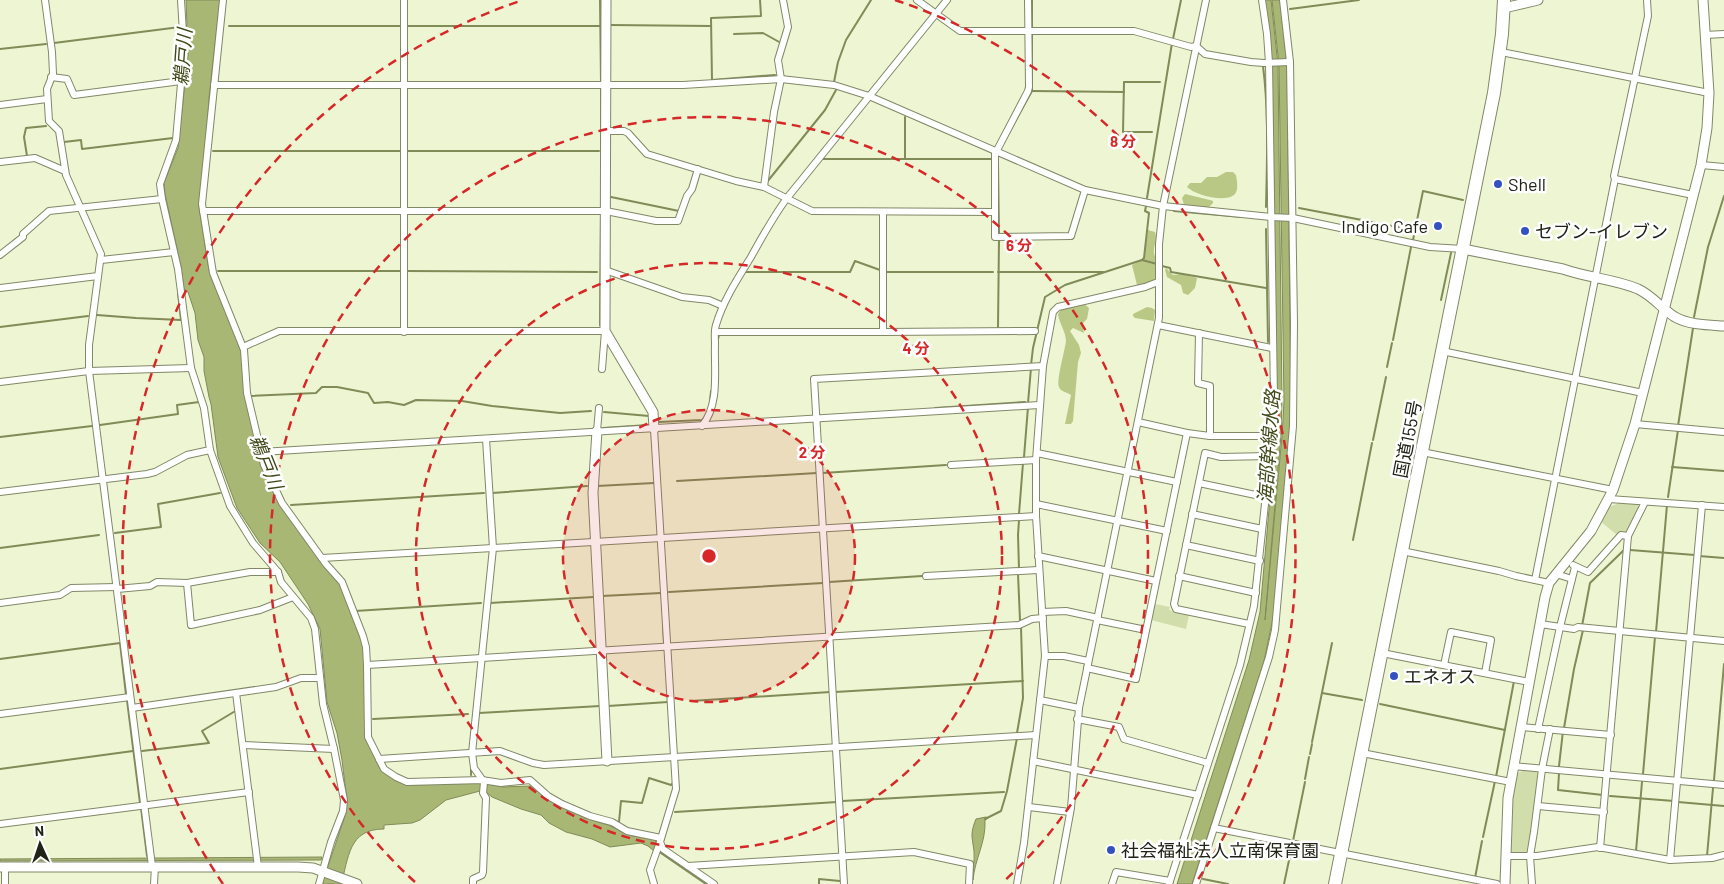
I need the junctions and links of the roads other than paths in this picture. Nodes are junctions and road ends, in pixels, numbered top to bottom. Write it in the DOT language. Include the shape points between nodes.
graph roads {
  1 [pos="45,0"];
  2 [pos="181,0"];
  3 [pos="223,0"];
  4 [pos="404,0"];
  5 [pos="606,0"];
  6 [pos="783,0"];
  7 [pos="917,0"];
  8 [pos="947,0"];
  9 [pos="1028,0"];
  10 [pos="1206,0"];
  11 [pos="1262,0"];
  12 [pos="1283,0"];
  13 [pos="1538,0"];
  14 [pos="1647,0"];
  15 [pos="1703,0"];
  16 [pos="1504,4"];
  17 [pos="936,13"];
  18 [pos="1028,32"];
  19 [pos="1724,34"];
  20 [pos="1705,35"];
  21 [pos="1196,46"];
  22 [pos="1500,52"];
  23 [pos="1289,62"];
  24 [pos="1270,63"];
  25 [pos="51,77"];
  26 [pos="781,79"];
  27 [pos="1636,79"];
  28 [pos="181,81"];
  29 [pos="214,85"];
  30 [pos="404,85"];
  31 [pos="606,85"];
  32 [pos="1709,93"];
  33 [pos="869,96"];
  34 [pos="47,99"];
  35 [pos="0,105"];
  36 [pos="606,131"];
  37 [pos="996,152"];
  38 [pos="0,162"];
  39 [pos="1701,165"];
  40 [pos="1724,167"];
  41 [pos="698,169"];
  42 [pos="65,171"];
  43 [pos="1615,179"];
  44 [pos="764,187"];
  45 [pos="1085,190"];
  46 [pos="1693,195"];
  47 [pos="787,198"];
  48 [pos="162,199"];
  49 [pos="1163,206"];
  50 [pos="79,208"];
  51 [pos="202,211"];
  52 [pos="404,211"];
  53 [pos="606,211"];
  54 [pos="882,212"];
  55 [pos="995,212"];
  56 [pos="1272,217"];
  57 [pos="1291,217"];
  58 [pos="1463,249"];
  59 [pos="174,252"];
  60 [pos="0,255"];
  61 [pos="101,260"];
  62 [pos="605,270"];
  63 [pos="98,276"];
  64 [pos="1595,279"];
  65 [pos="1158,282"];
  66 [pos="0,288"];
  67 [pos="723,306"];
  68 [pos="1664,308"];
  69 [pos="1158,325"];
  70 [pos="1724,326"];
  71 [pos="605,331"];
  72 [pos="1035,331"];
  73 [pos="404,332"];
  74 [pos="715,332"];
  75 [pos="883,332"];
  76 [pos="1199,333"];
  77 [pos="243,347"];
  78 [pos="1272,348"];
  79 [pos="1442,351"];
  80 [pos="1043,366"];
  81 [pos="191,368"];
  82 [pos="602,369"];
  83 [pos="89,371"];
  84 [pos="1575,378"];
  85 [pos="0,382"];
  86 [pos="1643,393"];
  87 [pos="1039,405"];
  88 [pos="599,408"];
  89 [pos="816,419"];
  90 [pos="1138,422"];
  91 [pos="1635,424"];
  92 [pos="702,426"];
  93 [pos="654,429"];
  94 [pos="597,431"];
  95 [pos="1724,432"];
  96 [pos="1187,433"];
  97 [pos="1210,436"];
  98 [pos="1272,436"];
  99 [pos="486,439"];
  100 [pos="210,450"];
  101 [pos="261,452"];
  102 [pos="1422,452"];
  103 [pos="1036,456"];
  104 [pos="1269,456"];
  105 [pos="951,465"];
  106 [pos="1128,472"];
  107 [pos="1555,478"];
  108 [pos="103,479"];
  109 [pos="1177,482"];
  110 [pos="1199,483"];
  111 [pos="1613,490"];
  112 [pos="0,492"];
  113 [pos="1265,496"];
  114 [pos="1609,499"];
  115 [pos="1645,502"];
  116 [pos="1036,504"];
  117 [pos="1702,505"];
  118 [pos="1724,507"];
  119 [pos="1192,514"];
  120 [pos="1036,516"];
  121 [pos="1117,521"];
  122 [pos="823,528"];
  123 [pos="1262,529"];
  124 [pos="1167,532"];
  125 [pos="1628,536"];
  126 [pos="661,538"];
  127 [pos="595,542"];
  128 [pos="1186,545"];
  129 [pos="493,548"];
  130 [pos="1402,551"];
  131 [pos="1038,556"];
  132 [pos="322,558"];
  133 [pos="1567,559"];
  134 [pos="1260,561"];
  135 [pos="1575,566"];
  136 [pos="1038,570"];
  137 [pos="1107,570"];
  138 [pos="278,572"];
  139 [pos="1556,574"];
  140 [pos="926,576"];
  141 [pos="1179,576"];
  142 [pos="1572,579"];
  143 [pos="1535,580"];
  144 [pos="1156,581"];
  145 [pos="187,583"];
  146 [pos="1549,583"];
  147 [pos="116,588"];
  148 [pos="1256,593"];
  149 [pos="293,597"];
  150 [pos="0,603"];
  151 [pos="1043,615"];
  152 [pos="1097,619"];
  153 [pos="1249,624"];
  154 [pos="1540,624"];
  155 [pos="1560,627"];
  156 [pos="1146,630"];
  157 [pos="1620,631"];
  158 [pos="830,637"];
  159 [pos="1690,638"];
  160 [pos="1724,641"];
  161 [pos="667,647"];
  162 [pos="601,651"];
  163 [pos="1382,653"];
  164 [pos="1045,656"];
  165 [pos="482,658"];
  166 [pos="367,665"];
  167 [pos="1088,665"];
  168 [pos="1444,665"];
  169 [pos="1485,673"];
  170 [pos="320,678"];
  171 [pos="1529,682"];
  172 [pos="236,693"];
  173 [pos="130,697"];
  174 [pos="1040,700"];
  175 [pos="132,708"];
  176 [pos="1079,708"];
  177 [pos="0,714"];
  178 [pos="1077,719"];
  179 [pos="1521,727"];
  180 [pos="1538,729"];
  181 [pos="1550,729"];
  182 [pos="1036,735"];
  183 [pos="1611,735"];
  184 [pos="243,745"];
  185 [pos="836,747"];
  186 [pos="334,749"];
  187 [pos="472,752"];
  188 [pos="1362,753"];
  189 [pos="674,757"];
  190 [pos="379,759"];
  191 [pos="607,761"];
  192 [pos="1033,761"];
  193 [pos="1208,763"];
  194 [pos="1514,766"];
  195 [pos="1542,768"];
  196 [pos="1074,769"];
  197 [pos="1608,774"];
  198 [pos="483,781"];
  199 [pos="1678,781"];
  200 [pos="1510,782"];
  201 [pos="1724,785"];
  202 [pos="249,792"];
  203 [pos="1198,795"];
  204 [pos="144,806"];
  205 [pos="1538,806"];
  206 [pos="1029,807"];
  207 [pos="1070,812"];
  208 [pos="1604,812"];
  209 [pos="0,824"];
  210 [pos="1214,828"];
  211 [pos="658,845"];
  212 [pos="1600,848"];
  213 [pos="1341,854"];
  214 [pos="1724,855"];
  215 [pos="1506,856"];
  216 [pos="1530,856"];
  217 [pos="842,857"];
  218 [pos="1670,860"];
  219 [pos="258,862"];
  220 [pos="152,863"];
  221 [pos="688,866"];
  222 [pos="2,867"];
  223 [pos="322,871"];
  224 [pos="346,882"];
  225 [pos="1170,882"];
  226 [pos="5,884"];
  227 [pos="154,884"];
  228 [pos="318,884"];
  229 [pos="357,884"];
  230 [pos="473,884"];
  231 [pos="654,884"];
  232 [pos="714,884"];
  233 [pos="844,884"];
  234 [pos="969,884"];
  235 [pos="1017,884"];
  236 [pos="1057,884"];
  237 [pos="1112,884"];
  238 [pos="1196,884"];
  239 [pos="1335,884"];
  240 [pos="1497,884"];
  241 [pos="1505,884"];
  242 [pos="1532,884"];
  1 -- 25 [label="street" via="52,52"];
  2 -- 28 [label="street" via="184,50"];
  3 -- 29 [label="street"];
  4 -- 30 [label="street"];
  5 -- 31 [label="street"];
  6 -- 26 [label="street" via="788,27 778,60"];
  7 -- 17 [label="street"];
  8 -- 17 [label="street"];
  9 -- 18 [label="street"];
  10 -- 21 [label="street"];
  11 -- 24 [label="street"];
  12 -- 23 [label="street"];
  13 -- 16 [label="street"];
  14 -- 27 [label="street" via="1648,16"];
  15 -- 20 [label="street"];
  16 -- 22 [label="highway, 国道155号"];
  17 -- 18 [label="street" via="960,31"];
  17 -- 33 [label="street"];
  18 -- 21 [label="street" via="1134,31"];
  18 -- 37 [label="street" via="1028,91"];
  19 -- 20 [label="street"];
  20 -- 32 [label="street"];
  21 -- 24 [label="street" via="1205,54"];
  21 -- 49 [label="street"];
  22 -- 27 [label="street"];
  22 -- 58 [label="highway, 国道155号"];
  23 -- 24 [label="street"];
  23 -- 57 [label="street"];
  24 -- 56 [label="street"];
  25 -- 28 [label="street" via="67,79 74,95"];
  25 -- 34 [label="street"];
  26 -- 31 [label="street" via="683,86"];
  26 -- 33 [label="street" via="834,85"];
  26 -- 44 [label="street"];
  27 -- 32 [label="street"];
  27 -- 43 [label="street"];
  28 -- 48 [label="street" via="176,140 161,178"];
  29 -- 30 [label="street"];
  29 -- 51 [label="street"];
  30 -- 31 [label="street"];
  30 -- 52 [label="street"];
  31 -- 36 [label="street"];
  32 -- 39 [label="street"];
  33 -- 37 [label="street"];
  33 -- 47 [label="street"];
  34 -- 35 [label="street"];
  34 -- 42 [label="street" via="49,121 59,131"];
  36 -- 41 [label="street" via="624,131 646,154"];
  36 -- 53 [label="street"];
  37 -- 45 [label="street"];
  37 -- 55 [label="street"];
  38 -- 42 [label="street" via="35,158"];
  39 -- 40 [label="street"];
  39 -- 46 [label="street"];
  41 -- 44 [label="street"];
  41 -- 53 [label="street" via="678,221 656,221"];
  42 -- 50 [label="street"];
  43 -- 46 [label="street"];
  43 -- 64 [label="street"];
  44 -- 47 [label="street"];
  45 -- 49 [label="street"];
  45 -- 55 [label="street" via="1072,236 995,237"];
  46 -- 68 [label="street"];
  47 -- 54 [label="street" via="812,211"];
  47 -- 67 [label="street"];
  48 -- 50 [label="street"];
  48 -- 59 [label="street"];
  49 -- 56 [label="street"];
  49 -- 65 [label="street"];
  50 -- 60 [label="street" via="49,211"];
  50 -- 61 [label="street" via="100,250"];
  51 -- 52 [label="street"];
  51 -- 77 [label="street" via="212,273"];
  52 -- 53 [label="street"];
  52 -- 73 [label="street"];
  53 -- 62 [label="street"];
  54 -- 55 [label="street"];
  54 -- 75 [label="street"];
  56 -- 57 [label="street"];
  56 -- 78 [label="street"];
  57 -- 58 [label="street" via="1430,247"];
  57 -- 210 [label="street" via="1293,426 1274,630 1269,657"];
  58 -- 64 [label="street" via="1564,269"];
  58 -- 79 [label="highway, 国道155号"];
  59 -- 61 [label="street"];
  59 -- 81 [label="street"];
  61 -- 63 [label="street"];
  62 -- 67 [label="street"];
  62 -- 71 [label="street"];
  63 -- 66 [label="street"];
  63 -- 83 [label="street"];
  64 -- 68 [label="street" via="1638,289"];
  64 -- 84 [label="street"];
  65 -- 69 [label="street"];
  65 -- 80 [label="street" via="1055,309"];
  67 -- 74 [label="street"];
  68 -- 70 [label="street" via="1676,318"];
  68 -- 86 [label="street"];
  69 -- 76 [label="street"];
  69 -- 90 [label="street"];
  71 -- 73 [label="street"];
  71 -- 82 [label="street"];
  71 -- 93 [label="street" via="654,414"];
  72 -- 75 [label="street"];
  73 -- 77 [label="street" via="279,331"];
  74 -- 75 [label="street"];
  74 -- 92 [label="street" via="714,391 708,418"];
  76 -- 78 [label="street"];
  76 -- 97 [label="street" via="1198,383 1210,386"];
  77 -- 101 [label="street" via="247,392"];
  78 -- 98 [label="street"];
  79 -- 84 [label="street"];
  79 -- 102 [label="highway, 国道155号"];
  80 -- 87 [label="street"];
  80 -- 89 [label="street" via="814,379"];
  81 -- 83 [label="street"];
  81 -- 100 [label="street" via="204,408"];
  83 -- 85 [label="street"];
  83 -- 108 [label="street"];
  84 -- 86 [label="street"];
  84 -- 107 [label="street"];
  86 -- 91 [label="street"];
  87 -- 89 [label="street"];
  87 -- 103 [label="street"];
  88 -- 94 [label="street"];
  89 -- 92 [label="street"];
  89 -- 122 [label="street"];
  90 -- 96 [label="street"];
  90 -- 106 [label="street"];
  91 -- 95 [label="street"];
  91 -- 111 [label="street"];
  92 -- 93 [label="street"];
  93 -- 94 [label="street"];
  93 -- 126 [label="street"];
  94 -- 99 [label="street"];
  94 -- 127 [label="street" via="593,494"];
  96 -- 97 [label="street"];
  96 -- 109 [label="street"];
  97 -- 98 [label="street"];
  98 -- 104 [label="street"];
  99 -- 101 [label="street"];
  99 -- 129 [label="street"];
  100 -- 108 [label="street" via="187,455 155,472"];
  100 -- 138 [label="street" via="234,514"];
  101 -- 132 [label="street" via="282,502"];
  102 -- 107 [label="street"];
  102 -- 130 [label="highway, 国道155号"];
  103 -- 105 [label="street"];
  103 -- 106 [label="street"];
  103 -- 116 [label="street"];
  104 -- 110 [label="street" via="1205,454"];
  104 -- 113 [label="street"];
  106 -- 109 [label="street"];
  106 -- 121 [label="street"];
  107 -- 111 [label="street"];
  107 -- 143 [label="street"];
  108 -- 112 [label="street"];
  108 -- 147 [label="street"];
  109 -- 124 [label="street"];
  110 -- 113 [label="street"];
  110 -- 119 [label="street"];
  111 -- 114 [label="street"];
  113 -- 123 [label="street"];
  114 -- 115 [label="street"];
  114 -- 133 [label="street" via="1590,531"];
  115 -- 117 [label="street"];
  115 -- 125 [label="street"];
  116 -- 120 [label="street"];
  116 -- 121 [label="street"];
  117 -- 118 [label="street"];
  117 -- 159 [label="street"];
  119 -- 123 [label="street"];
  119 -- 128 [label="street"];
  120 -- 122 [label="street"];
  120 -- 131 [label="street"];
  121 -- 124 [label="street"];
  121 -- 137 [label="street"];
  122 -- 126 [label="street"];
  122 -- 158 [label="street"];
  123 -- 134 [label="street"];
  124 -- 144 [label="street"];
  125 -- 135 [label="street" via="1621,535 1588,572"];
  125 -- 157 [label="street"];
  126 -- 127 [label="street"];
  126 -- 161 [label="street"];
  127 -- 129 [label="street"];
  127 -- 162 [label="street"];
  128 -- 134 [label="street"];
  128 -- 141 [label="street"];
  129 -- 132 [label="street"];
  129 -- 165 [label="street"];
  130 -- 143 [label="street"];
  130 -- 163 [label="highway, 国道155号"];
  131 -- 136 [label="street"];
  131 -- 137 [label="street"];
  132 -- 166 [label="street" via="337,575 347,594 363,636"];
  133 -- 135 [label="street"];
  133 -- 139 [label="street"];
  134 -- 148 [label="street"];
  135 -- 142 [label="street"];
  136 -- 140 [label="street"];
  136 -- 151 [label="street"];
  137 -- 144 [label="street"];
  137 -- 152 [label="street"];
  138 -- 145 [label="street" via="250,572"];
  138 -- 149 [label="street" via="281,582"];
  139 -- 142 [label="street"];
  139 -- 146 [label="street"];
  141 -- 148 [label="street"];
  141 -- 153 [label="street" via="1176,609"];
  142 -- 155 [label="street"];
  143 -- 146 [label="street"];
  144 -- 156 [label="street"];
  145 -- 147 [label="street" via="157,582 150,586"];
  145 -- 149 [label="street" via="191,625 260,610"];
  146 -- 154 [label="street"];
  147 -- 150 [label="street" via="71,588 60,596"];
  147 -- 173 [label="street"];
  148 -- 153 [label="street"];
  149 -- 170 [label="street" via="313,624"];
  151 -- 152 [label="street" via="1066,611"];
  151 -- 158 [label="street" via="1019,625"];
  151 -- 164 [label="street"];
  152 -- 156 [label="street"];
  152 -- 167 [label="street"];
  153 -- 193 [label="street" via="1240,664"];
  154 -- 155 [label="street"];
  154 -- 171 [label="street"];
  155 -- 157 [label="street"];
  155 -- 180 [label="street"];
  156 -- 167 [label="street" via="1136,679"];
  157 -- 159 [label="street"];
  157 -- 183 [label="street"];
  158 -- 161 [label="street"];
  158 -- 185 [label="street"];
  159 -- 160 [label="street"];
  159 -- 199 [label="street"];
  161 -- 162 [label="street"];
  161 -- 189 [label="street"];
  162 -- 165 [label="street"];
  162 -- 191 [label="street"];
  163 -- 168 [label="street"];
  163 -- 188 [label="highway, 国道155号"];
  164 -- 167 [label="street" via="1064,656"];
  164 -- 174 [label="street"];
  165 -- 166 [label="street"];
  165 -- 187 [label="street"];
  166 -- 190 [label="street" via="367,732"];
  167 -- 176 [label="street"];
  168 -- 169 [label="street"];
  168 -- 169 [label="street" via="1451,632 1491,640"];
  169 -- 171 [label="street"];
  170 -- 172 [label="street" via="301,678 276,687"];
  170 -- 186 [label="street"];
  171 -- 179 [label="street"];
  172 -- 175 [label="street"];
  172 -- 184 [label="street"];
  173 -- 175 [label="street"];
  173 -- 177 [label="street"];
  174 -- 176 [label="street"];
  174 -- 182 [label="street"];
  175 -- 204 [label="street"];
  176 -- 178 [label="street"];
  178 -- 193 [label="street" via="1119,727 1124,739"];
  178 -- 196 [label="street"];
  179 -- 180 [label="street"];
  179 -- 194 [label="street"];
  180 -- 181 [label="street"];
  181 -- 183 [label="street"];
  181 -- 195 [label="street"];
  182 -- 185 [label="street"];
  182 -- 192 [label="street"];
  183 -- 197 [label="street"];
  184 -- 186 [label="street"];
  184 -- 202 [label="street"];
  185 -- 189 [label="street"];
  185 -- 217 [label="street"];
  186 -- 223 [label="street" via="344,800 343,811"];
  187 -- 190 [label="street"];
  187 -- 191 [label="street" via="500,751 539,765"];
  187 -- 198 [label="street" via="474,768"];
  188 -- 200 [label="street"];
  188 -- 213 [label="highway, 国道155号"];
  189 -- 191 [label="street"];
  189 -- 211 [label="street" via="676,788"];
  190 -- 198 [label="street" via="390,774 407,782"];
  192 -- 196 [label="street"];
  192 -- 206 [label="street"];
  193 -- 203 [label="street"];
  194 -- 195 [label="street"];
  194 -- 200 [label="street"];
  195 -- 197 [label="street"];
  195 -- 205 [label="street"];
  196 -- 203 [label="street"];
  196 -- 207 [label="street"];
  197 -- 199 [label="street"];
  197 -- 208 [label="street"];
  198 -- 211 [label="street" via="530,780 562,804 612,822"];
  198 -- 230 [label="street" via="486,798 484,872 473,879"];
  199 -- 201 [label="street"];
  199 -- 218 [label="street"];
  200 -- 215 [label="street"];
  202 -- 204 [label="street"];
  202 -- 219 [label="street"];
  203 -- 225 [label="street"];
  204 -- 209 [label="street"];
  204 -- 220 [label="street"];
  205 -- 208 [label="street"];
  205 -- 216 [label="street"];
  206 -- 207 [label="street"];
  206 -- 235 [label="street"];
  207 -- 236 [label="street"];
  208 -- 212 [label="street"];
  210 -- 213 [label="street"];
  210 -- 238 [label="street"];
  211 -- 221 [label="street"];
  211 -- 231 [label="street" via="650,870"];
  212 -- 216 [label="street"];
  212 -- 218 [label="street"];
  213 -- 239 [label="highway, 国道155号"];
  213 -- 240 [label="street"];
  214 -- 218 [label="street"];
  215 -- 216 [label="street"];
  215 -- 241 [label="street"];
  216 -- 242 [label="street"];
  217 -- 221 [label="street"];
  217 -- 233 [label="street"];
  217 -- 234 [label="street" via="914,852 970,864"];
  219 -- 220 [label="street"];
  219 -- 223 [label="street"];
  220 -- 222 [label="street"];
  220 -- 227 [label="street"];
  221 -- 232 [label="street"];
  222 -- 226 [label="street"];
  223 -- 224 [label="street"];
  223 -- 228 [label="street"];
  224 -- 229 [label="street"];
  225 -- 237 [label="street" via="1116,872"];
}
